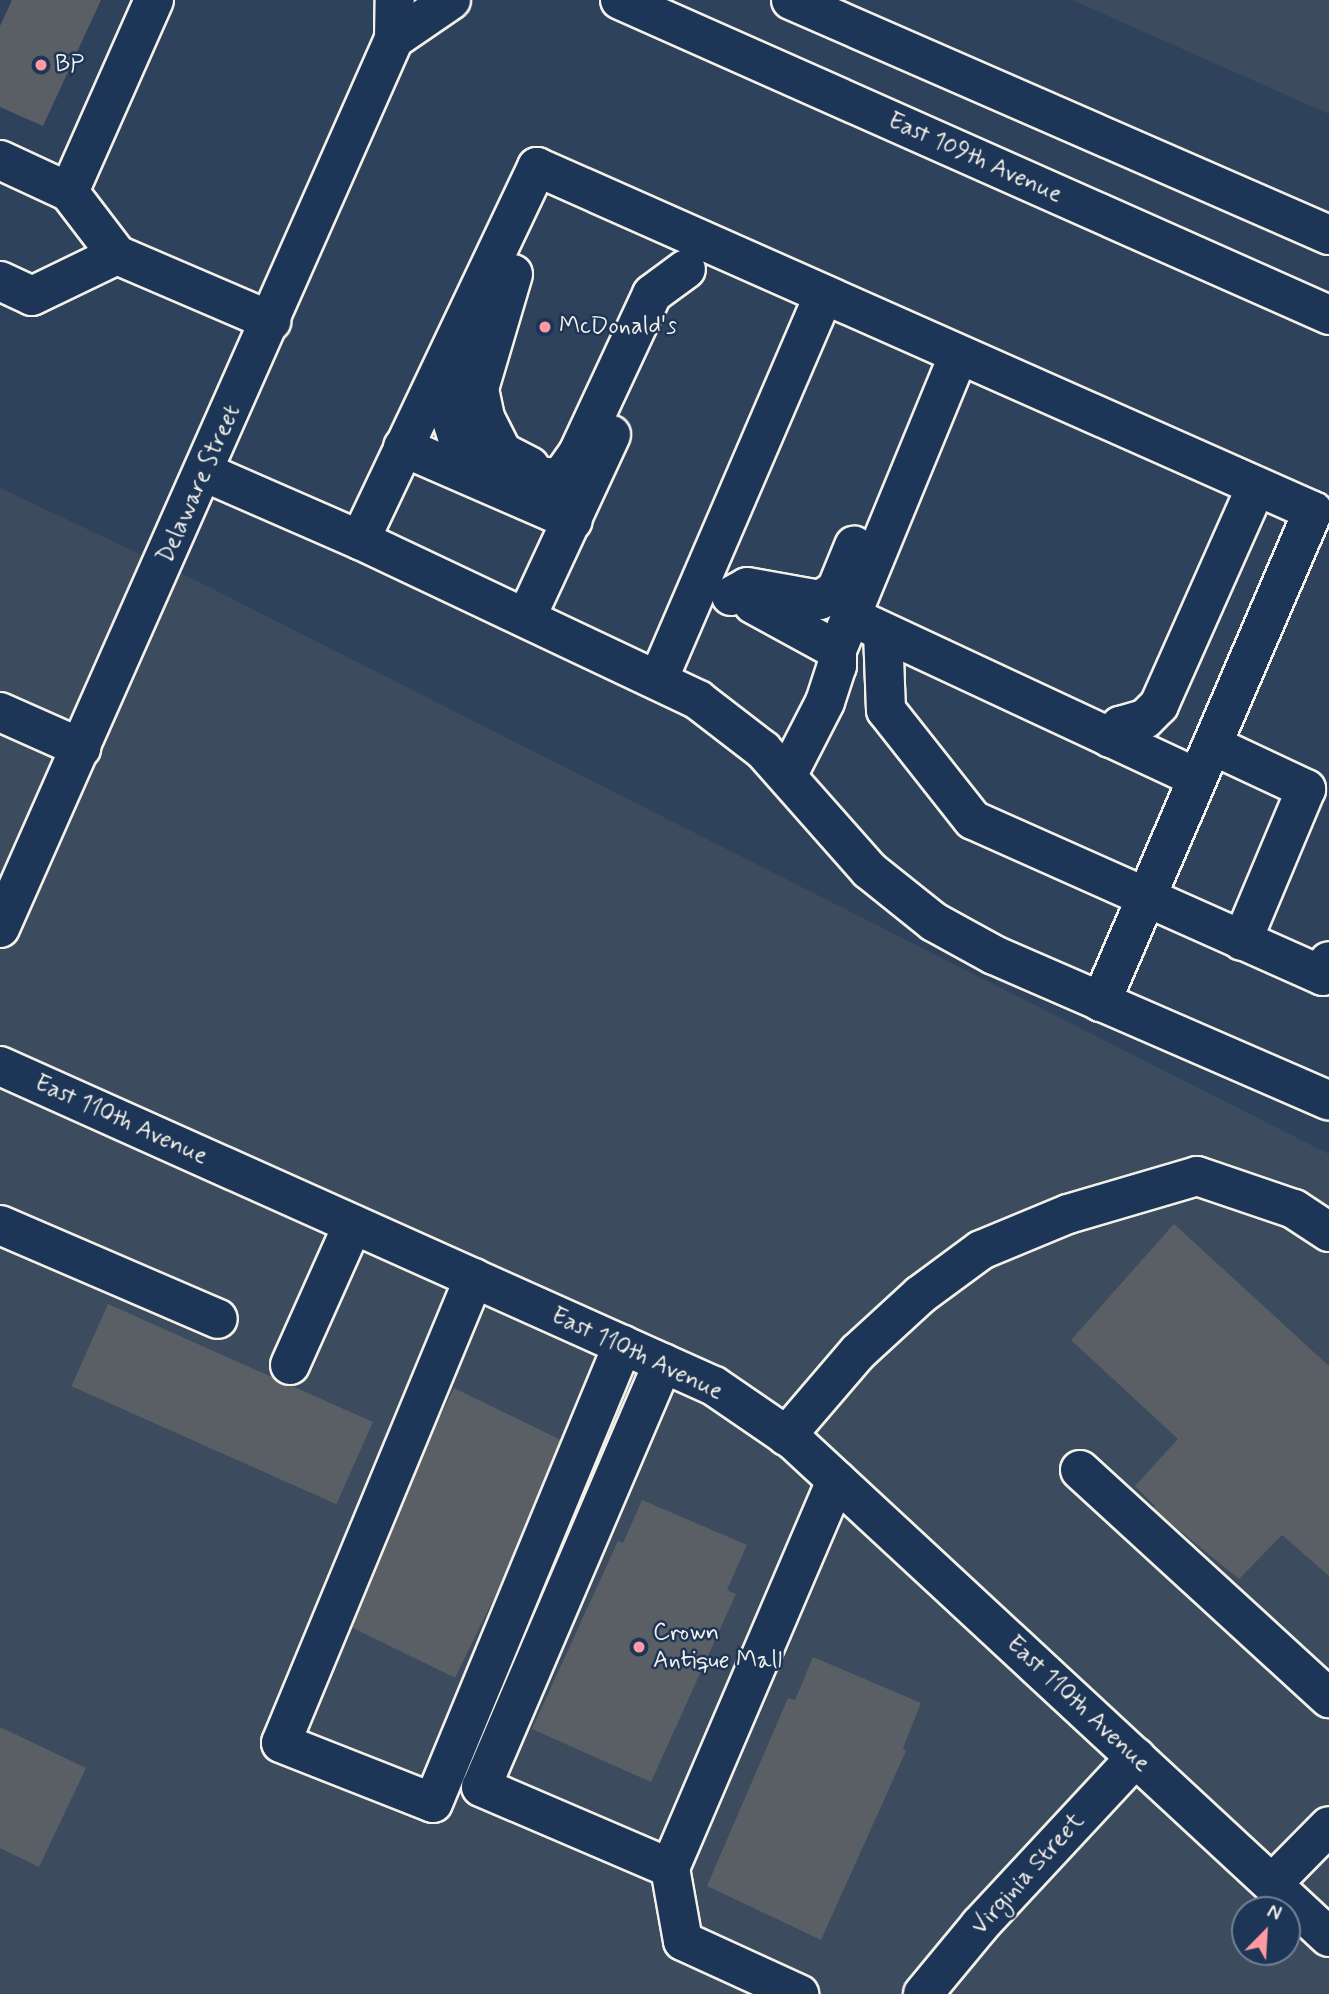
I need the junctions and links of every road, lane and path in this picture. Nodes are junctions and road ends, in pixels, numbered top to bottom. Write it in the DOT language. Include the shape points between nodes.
graph roads {
  1 [pos="154,0"];
  2 [pos="395,0"];
  3 [pos="451,0"];
  4 [pos="620,0"];
  5 [pos="790,0"];
  6 [pos="394,39"];
  7 [pos="0,160"];
  8 [pos="69,192"];
  9 [pos="507,223"];
  10 [pos="1329,235"];
  11 [pos="117,255"];
  12 [pos="692,255"];
  13 [pos="0,281"];
  14 [pos="823,297"];
  15 [pos="1329,315"];
  16 [pos="271,321"];
  17 [pos="953,369"];
  18 [pos="403,447"];
  19 [pos="204,472"];
  20 [pos="1256,487"];
  21 [pos="1321,515"];
  22 [pos="573,521"];
  23 [pos="360,540"];
  24 [pos="713,596"];
  25 [pos="526,618"];
  26 [pos="857,633"];
  27 [pos="658,681"];
  28 [pos="0,712"];
  29 [pos="1110,738"];
  30 [pos="81,748"];
  31 [pos="1205,762"];
  32 [pos="788,776"];
  33 [pos="12,871"];
  34 [pos="1145,899"];
  35 [pos="0,928"];
  36 [pos="1242,941"];
  37 [pos="1329,961"];
  38 [pos="1101,1002"];
  39 [pos="0,1066"];
  40 [pos="1329,1101"];
  41 [pos="353,1224"];
  42 [pos="0,1225"];
  43 [pos="1329,1232"];
  44 [pos="474,1278"];
  45 [pos="218,1319"];
  46 [pos="623,1345"];
  47 [pos="663,1363"];
  48 [pos="290,1365"];
  49 [pos="786,1436"];
  50 [pos="1080,1470"];
  51 [pos="836,1480"];
  52 [pos="510,1619"];
  53 [pos="545,1636"];
  54 [pos="1329,1698"];
  55 [pos="1136,1757"];
  56 [pos="1329,1826"];
  57 [pos="670,1868"];
  58 [pos="1272,1884"];
  59 [pos="1329,1937"];
  60 [pos="799,1994"];
  61 [pos="923,1994"];
  1 -- 8 [label="street"];
  2 -- 6 [label="street, Delaware Street"];
  3 -- 6 [label="street"];
  4 -- 15 [label="street, East 109th Avenue"];
  5 -- 10 [label="street"];
  6 -- 16 [label="street, Delaware Street"];
  7 -- 8 [label="street"];
  8 -- 11 [label="street"];
  9 -- 12 [label="street" via="537,167"];
  9 -- 12 [label="street" via="513,274 454,395 450,415 457,436 474,453 509,471 553,478 564,473 578,453 652,294"];
  9 -- 18 [label="street"];
  11 -- 13 [label="street" via="32,296"];
  11 -- 16 [label="street"];
  12 -- 14 [label="street"];
  12 -- 22 [label="street"];
  14 -- 17 [label="street"];
  14 -- 24 [label="street"];
  16 -- 19 [label="street, Delaware Street"];
  17 -- 20 [label="street"];
  17 -- 24 [label="street" via="913,406 836,590 820,600 747,587"];
  17 -- 26 [label="street"];
  18 -- 22 [label="street"];
  18 -- 23 [label="street"];
  19 -- 23 [label="street"];
  19 -- 30 [label="street, Delaware Street"];
  20 -- 21 [label="street"];
  20 -- 29 [label="street" via="1159,705 1145,719 1120,726"];
  21 -- 31 [label="street"];
  22 -- 25 [label="street"];
  23 -- 25 [label="street"];
  24 -- 26 [label="street"];
  24 -- 27 [label="street"];
  25 -- 27 [label="street"];
  26 -- 29 [label="street"];
  26 -- 32 [label="street" via="837,666 825,702"];
  26 -- 34 [label="street" via="886,710 973,820"];
  27 -- 32 [label="street" via="730,721"];
  28 -- 30 [label="street"];
  29 -- 31 [label="street"];
  30 -- 33 [label="street, Delaware Street"];
  31 -- 34 [label="street"];
  31 -- 36 [label="street" via="1306,789"];
  32 -- 38 [label="street" via="841,840 901,899 963,940"];
  33 -- 35 [label="street, Delaware Street"];
  34 -- 36 [label="street"];
  34 -- 38 [label="street"];
  36 -- 37 [label="street" via="1323,976"];
  38 -- 40 [label="street"];
  39 -- 41 [label="street, East 110th Avenue"];
  41 -- 44 [label="street, East 110th Avenue"];
  41 -- 48 [label="street"];
  42 -- 45 [label="street"];
  43 -- 49 [label="street" via="1294,1209 1197,1176 1068,1214 981,1250 920,1295 858,1352"];
  44 -- 46 [label="street, East 110th Avenue"];
  44 -- 52 [label="street" via="281,1743 433,1803"];
  46 -- 47 [label="street, East 110th Avenue"];
  46 -- 52 [label="street"];
  47 -- 49 [label="street, East 110th Avenue" via="714,1386"];
  47 -- 53 [label="street"];
  49 -- 51 [label="street, East 110th Avenue"];
  50 -- 54 [label="street"];
  51 -- 55 [label="street, East 110th Avenue"];
  51 -- 57 [label="street"];
  52 -- 53 [label="street"];
  53 -- 57 [label="street" via="481,1787"];
  55 -- 58 [label="street, East 110th Avenue"];
  55 -- 61 [label="street, Virginia Street" via="980,1925"];
  56 -- 58 [label="street"];
  57 -- 60 [label="street" via="683,1941"];
  58 -- 59 [label="street, East 110th Avenue"];
}
